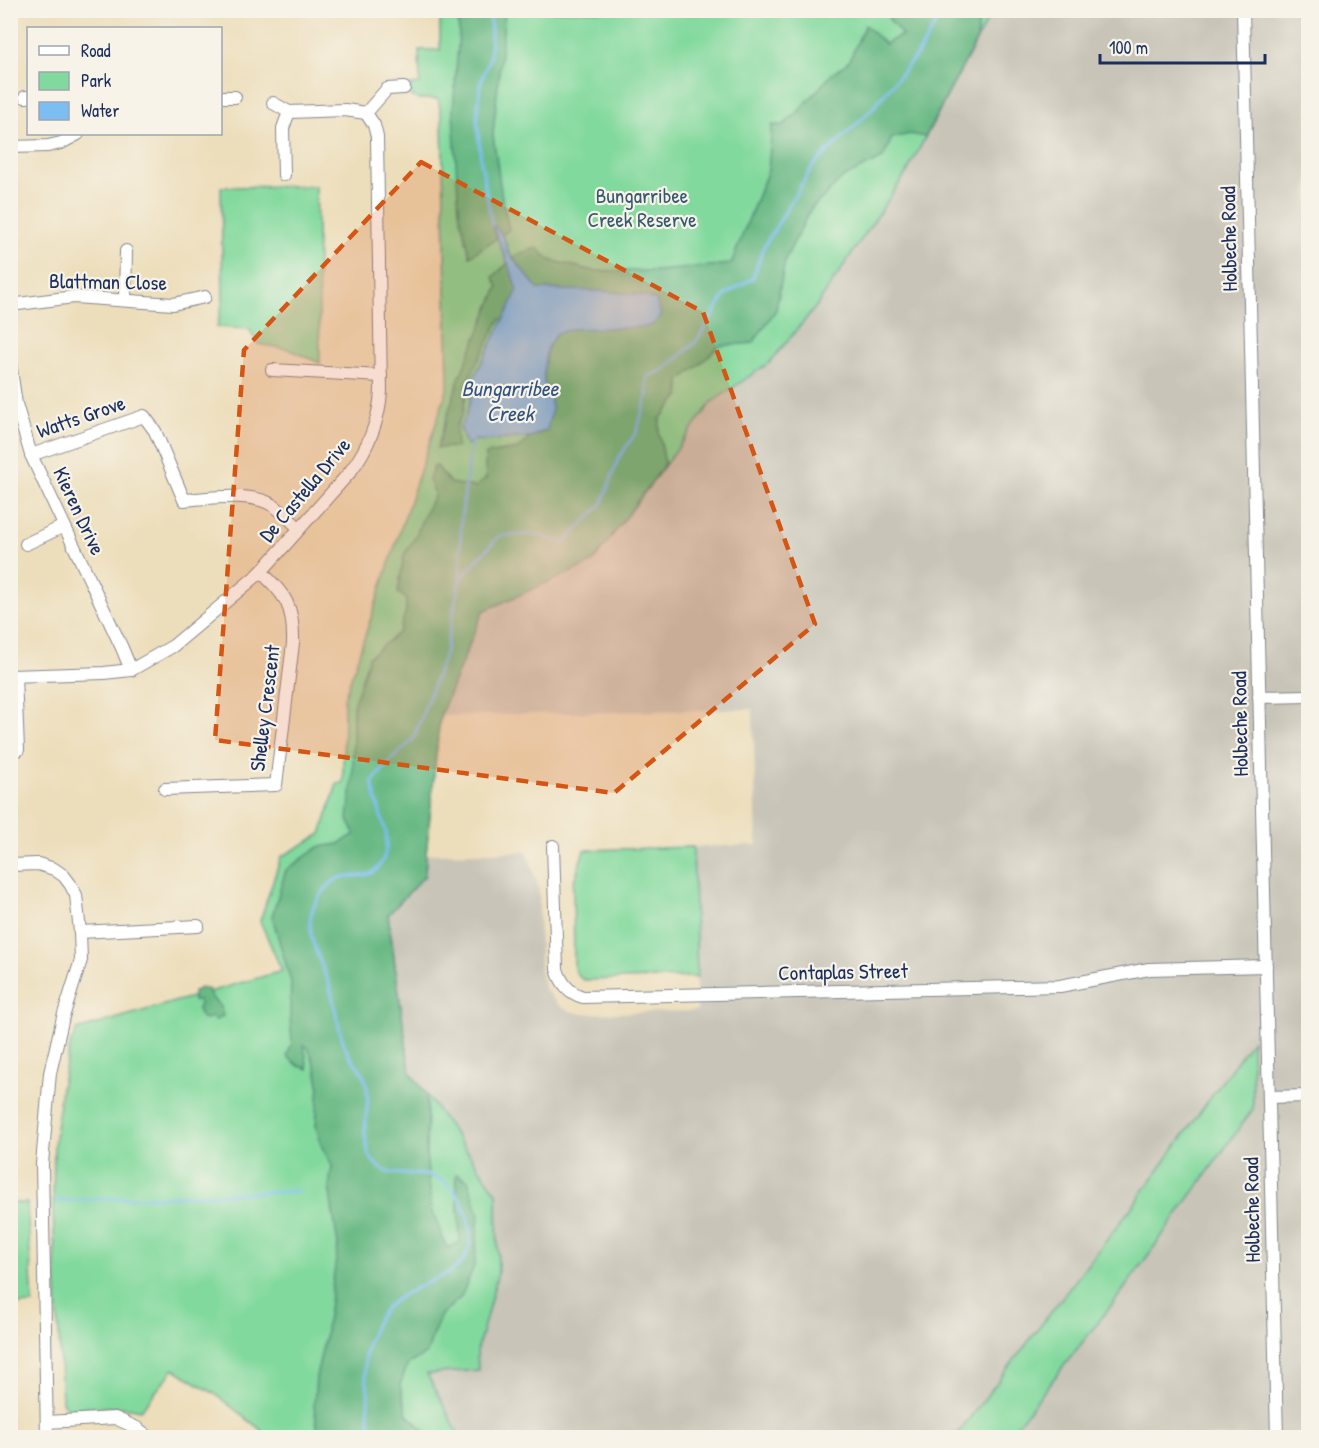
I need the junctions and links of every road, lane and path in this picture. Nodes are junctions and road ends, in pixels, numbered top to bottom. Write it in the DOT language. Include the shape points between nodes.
graph roads {
  1 [pos="1243,10"];
  2 [pos="405,88"];
  3 [pos="222,97"];
  4 [pos="235,97"];
  5 [pos="273,103"];
  6 [pos="289,112"];
  7 [pos="366,113"];
  8 [pos="76,135"];
  9 [pos="10,147"];
  10 [pos="284,176"];
  11 [pos="126,251"];
  12 [pos="204,297"];
  13 [pos="125,300"];
  14 [pos="10,305"];
  15 [pos="10,363"];
  16 [pos="272,370"];
  17 [pos="381,376"];
  18 [pos="31,455"];
  19 [pos="64,526"];
  20 [pos="299,528"];
  21 [pos="26,544"];
  22 [pos="261,572"];
  23 [pos="131,670"];
  24 [pos="13,676"];
  25 [pos="1308,696"];
  26 [pos="1259,697"];
  27 [pos="18,750"];
  28 [pos="165,789"];
  29 [pos="553,846"];
  30 [pos="10,865"];
  31 [pos="198,926"];
  32 [pos="81,932"];
  33 [pos="1266,966"];
  34 [pos="1308,1096"];
  35 [pos="1269,1097"];
  36 [pos="47,1422"];
  37 [pos="47,1437"];
  38 [pos="150,1437"];
  39 [pos="1277,1437"];
  1 -- 26 [label="street, Holbeche Road"];
  2 -- 7 [label="street" via="387,89"];
  3 -- 4 [label="street"];
  5 -- 6 [label="street"];
  6 -- 7 [label="street"];
  6 -- 10 [label="street" via="283,128"];
  7 -- 17 [label="street, De Castella Drive" via="377,137"];
  8 -- 9 [label="street" via="48,146"];
  11 -- 13 [label="street"];
  12 -- 13 [label="street, Blattman Close" via="173,304"];
  13 -- 14 [label="street, Blattman Close" via="74,297"];
  15 -- 18 [label="street, Kieren Drive" via="16,404"];
  16 -- 17 [label="street"];
  17 -- 20 [label="street, De Castella Drive" via="378,414 365,450"];
  18 -- 19 [label="street, Kieren Drive"];
  18 -- 20 [label="street, Watts Grove" via="144,416 155,431 184,500 239,496 261,500 273,505"];
  19 -- 21 [label="street"];
  19 -- 23 [label="street, Kieren Drive"];
  20 -- 22 [label="street, De Castella Drive"];
  22 -- 23 [label="street, De Castella Drive" via="172,646"];
  22 -- 28 [label="street, Shelley Crescent" via="290,606 294,626 276,785"];
  23 -- 24 [label="street, De Castella Drive"];
  24 -- 27 [label="street"];
  25 -- 26 [label="street"];
  26 -- 33 [label="street, Holbeche Road"];
  29 -- 33 [label="street, Contaplas Street" via="557,969 569,990 583,997 1060,986 1149,969"];
  30 -- 32 [label="street" via="39,864 64,876 76,895"];
  31 -- 32 [label="street"];
  32 -- 36 [label="street" via="81,960 50,1073 42,1164"];
  33 -- 35 [label="street, Holbeche Road"];
  34 -- 35 [label="street"];
  35 -- 39 [label="street, Holbeche Road"];
  36 -- 37 [label="street"];
  36 -- 38 [label="street" via="115,1418"];
}
